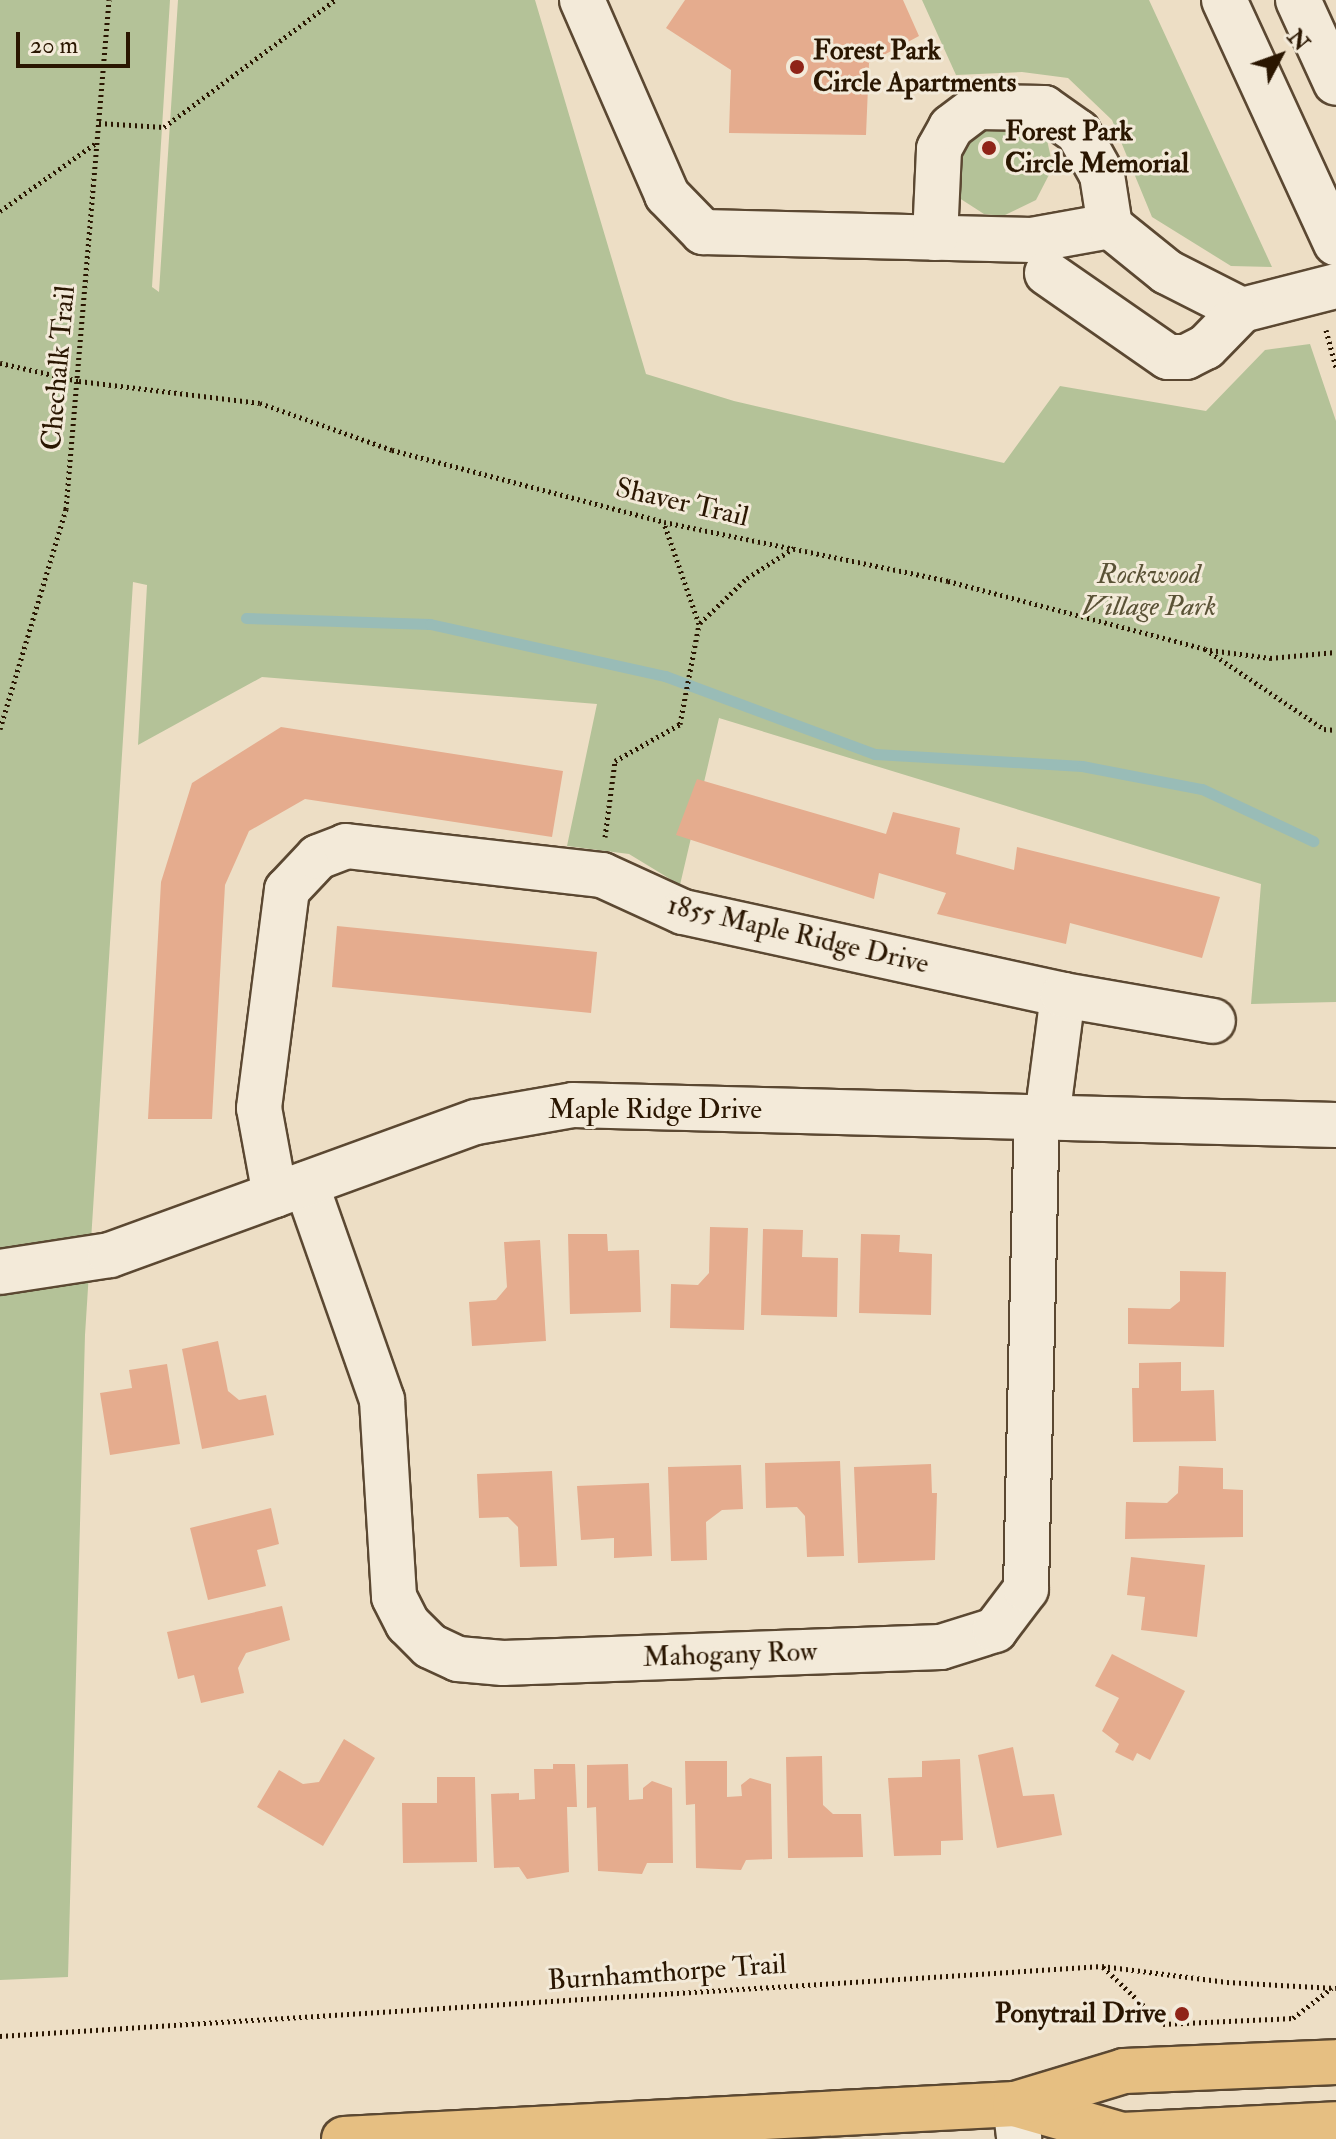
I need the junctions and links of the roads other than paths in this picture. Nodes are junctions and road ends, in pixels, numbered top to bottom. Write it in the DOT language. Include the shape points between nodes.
graph roads {
  1 [pos="582,0"];
  2 [pos="1224,0"];
  3 [pos="1298,0"];
  4 [pos="1336,83"];
  5 [pos="1110,226"];
  6 [pos="935,238"];
  7 [pos="1336,244"];
  8 [pos="1047,273"];
  9 [pos="1336,286"];
  10 [pos="1242,310"];
  11 [pos="1063,995"];
  12 [pos="1213,1021"];
  13 [pos="1042,1118"];
  14 [pos="1336,1125"];
  15 [pos="291,1189"];
  16 [pos="0,1272"];
  17 [pos="1336,2062"];
  18 [pos="1017,2122"];
  19 [pos="1336,2124"];
  20 [pos="721,2130"];
  21 [pos="344,2139"];
  1 -- 6 [label="street" via="667,195 703,232"];
  2 -- 7 [label="street"];
  3 -- 4 [label="street"];
  5 -- 6 [label="street" via="1032,240"];
  5 -- 6 [label="street" via="1102,175 1078,132 1044,108 978,107 951,127 939,149"];
  5 -- 10 [label="street" via="1167,272"];
  8 -- 10 [label="street" via="1168,357 1186,357 1206,347"];
  9 -- 10 [label="street"];
  11 -- 12 [label="street, 1855 Maple Ridge Drive"];
  11 -- 13 [label="street"];
  11 -- 15 [label="street, 1855 Maple Ridge Drive" via="675,910 602,875 346,846 318,857 287,890 259,1108"];
  13 -- 14 [label="street, Maple Ridge Drive"];
  13 -- 15 [label="street, Maple Ridge Drive" via="573,1105 476,1122"];
  13 -- 15 [label="street, Mahogany Row" via="1026,1589 995,1630 977,1640 941,1647 503,1663 458,1659 430,1646 408,1624 394,1597 382,1400"];
  15 -- 16 [label="street, Maple Ridge Drive" via="110,1255"];
  17 -- 18 [label="main road" via="1124,2071"];
  18 -- 19 [label="main road" via="1122,2135"];
  18 -- 20 [label="main road"];
  20 -- 21 [label="main road"];
}
